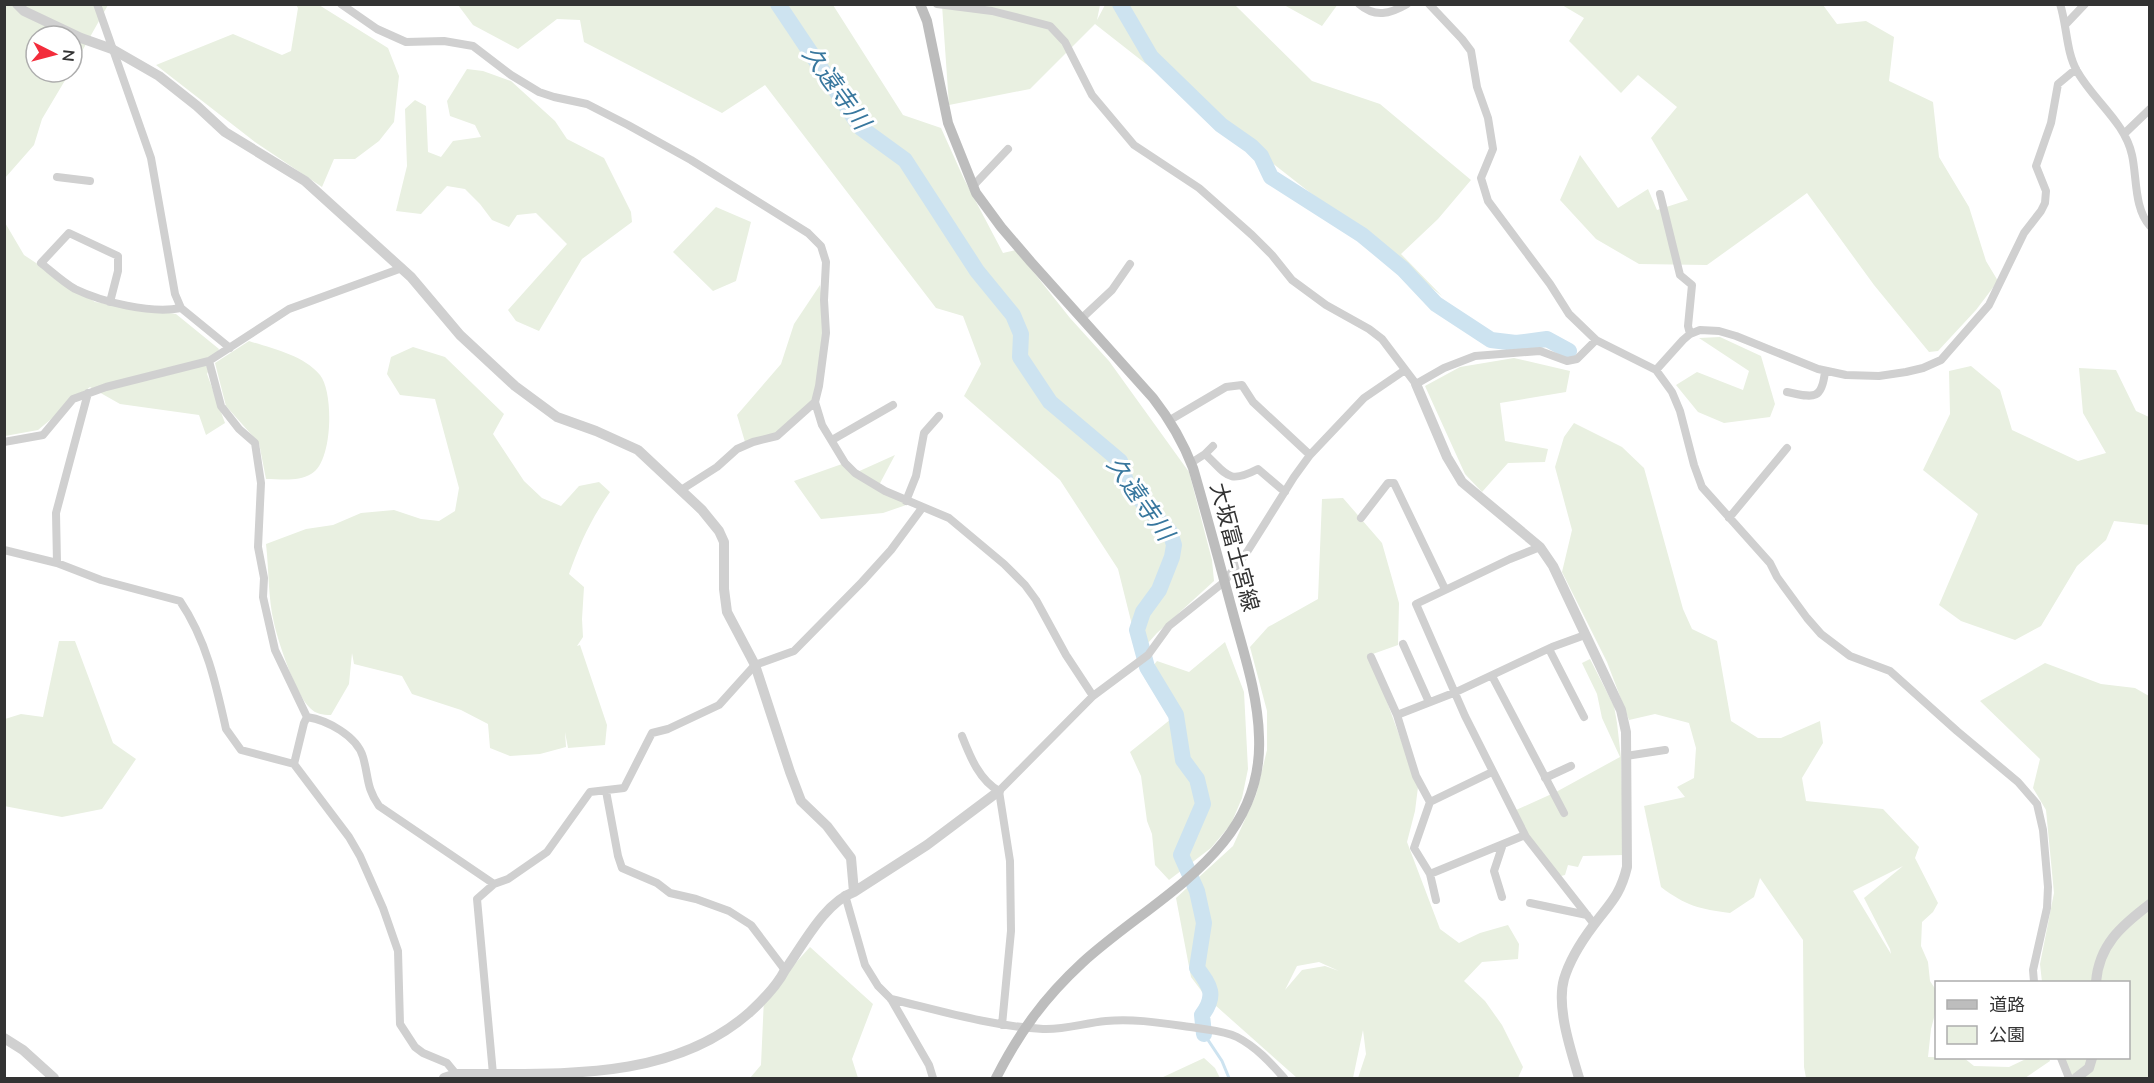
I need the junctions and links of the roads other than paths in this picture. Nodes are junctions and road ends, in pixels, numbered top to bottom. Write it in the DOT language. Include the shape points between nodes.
graph roads {
  1 [pos="17,4"];
  2 [pos="96,4"];
  3 [pos="341,4"];
  4 [pos="920,4"];
  5 [pos="938,4"];
  6 [pos="1359,4"];
  7 [pos="1407,4"];
  8 [pos="1429,4"];
  9 [pos="2060,4"];
  10 [pos="2085,4"];
  11 [pos="2066,24"];
  12 [pos="112,49"];
  13 [pos="2076,69"];
  14 [pos="2150,109"];
  15 [pos="2124,134"];
  16 [pos="1008,149"];
  17 [pos="57,177"];
  18 [pos="90,181"];
  19 [pos="973,186"];
  20 [pos="1660,194"];
  21 [pos="2150,226"];
  22 [pos="1130,264"];
  23 [pos="402,268"];
  24 [pos="110,302"];
  25 [pos="181,308"];
  26 [pos="1082,318"];
  27 [pos="1690,334"];
  28 [pos="1596,340"];
  29 [pos="230,348"];
  30 [pos="209,361"];
  31 [pos="1405,370"];
  32 [pos="1656,370"];
  33 [pos="1825,371"];
  34 [pos="1416,384"];
  35 [pos="1787,392"];
  36 [pos="88,393"];
  37 [pos="815,402"];
  38 [pos="892,405"];
  39 [pos="939,416"];
  40 [pos="1170,420"];
  41 [pos="832,440"];
  42 [pos="4,442"];
  43 [pos="1213,446"];
  44 [pos="1787,448"];
  45 [pos="1205,454"];
  46 [pos="1310,455"];
  47 [pos="1191,463"];
  48 [pos="681,490"];
  49 [pos="1285,492"];
  50 [pos="906,501"];
  51 [pos="922,508"];
  52 [pos="1360,518"];
  53 [pos="1729,518"];
  54 [pos="1540,547"];
  55 [pos="4,550"];
  56 [pos="57,563"];
  57 [pos="1224,582"];
  58 [pos="1445,589"];
  59 [pos="1586,635"];
  60 [pos="1403,644"];
  61 [pos="1549,649"];
  62 [pos="1371,657"];
  63 [pos="755,665"];
  64 [pos="1492,675"];
  65 [pos="1456,692"];
  66 [pos="1093,696"];
  67 [pos="1429,702"];
  68 [pos="1396,715"];
  69 [pos="307,717"];
  70 [pos="1584,717"];
  71 [pos="962,736"];
  72 [pos="1665,750"];
  73 [pos="1626,756"];
  74 [pos="294,764"];
  75 [pos="1571,766"];
  76 [pos="1492,772"];
  77 [pos="1545,778"];
  78 [pos="606,791"];
  79 [pos="999,791"];
  80 [pos="1430,802"];
  81 [pos="1564,813"];
  82 [pos="1525,835"];
  83 [pos="1503,844"];
  84 [pos="1430,874"];
  85 [pos="494,884"];
  86 [pos="850,893"];
  87 [pos="1502,897"];
  88 [pos="1436,900"];
  89 [pos="1530,903"];
  90 [pos="2150,904"];
  91 [pos="1591,920"];
  92 [pos="785,970"];
  93 [pos="2034,981"];
  94 [pos="2096,981"];
  95 [pos="891,999"];
  96 [pos="1002,1025"];
  97 [pos="1025,1027"];
  98 [pos="4,1038"];
  99 [pos="2061,1059"];
  100 [pos="2091,1059"];
  101 [pos="456,1074"];
  102 [pos="495,1076"];
  103 [pos="54,1078"];
  104 [pos="444,1078"];
  105 [pos="933,1078"];
  106 [pos="996,1078"];
  107 [pos="1284,1078"];
  108 [pos="1579,1078"];
  109 [pos="2069,1078"];
  110 [pos="2076,1078"];
  1 -- 12 [label="street" via="24,11"];
  2 -- 12 [label="street"];
  3 -- 37 [label="street" via="377,29 406,42 444,41 473,46 539,92 587,104 628,125 808,233 820,246 826,262 826,333"];
  4 -- 19 [label="main road, 大坂富士宮線" via="948,123"];
  5 -- 31 [label="street" via="992,11 1050,26 1065,42 1092,95 1134,145 1199,188 1252,235 1292,280 1382,339"];
  6 -- 7 [label="street" via="1376,14"];
  8 -- 28 [label="street" via="1471,51 1493,149 1481,178 1488,201 1569,314"];
  9 -- 11 [label="street"];
  10 -- 11 [label="street"];
  11 -- 13 [label="street"];
  12 -- 23 [label="street" via="159,76 225,132 305,181"];
  12 -- 25 [label="street" via="151,158 175,294"];
  13 -- 15 [label="street"];
  13 -- 33 [label="street" via="2058,84 2052,123 2036,166 2046,191 2045,203 2024,232 1980,316 1945,356 1923,368 1870,376"];
  14 -- 15 [label="street"];
  15 -- 21 [label="street" via="2132,153 2140,207"];
  16 -- 19 [label="street"];
  17 -- 18 [label="street"];
  19 -- 26 [label="main road, 大坂富士宮線" via="1001,227"];
  20 -- 27 [label="street" via="1680,275 1692,285"];
  22 -- 26 [label="street" via="1112,290"];
  23 -- 29 [label="street" via="289,309"];
  23 -- 48 [label="street" via="460,335 515,386 557,417 638,450"];
  24 -- 24 [label="street" via="74,288 40,263 69,233 118,256"];
  24 -- 25 [label="street" via="168,311"];
  25 -- 29 [label="street"];
  26 -- 40 [label="main road, 大坂富士宮線"];
  27 -- 32 [label="street"];
  27 -- 33 [label="street" via="1719,331"];
  28 -- 32 [label="street"];
  28 -- 34 [label="street" via="1577,359 1567,361 1540,351 1474,356"];
  29 -- 30 [label="street"];
  30 -- 36 [label="street"];
  30 -- 69 [label="street" via="221,406 255,443 261,483 258,547 263,597 275,650"];
  31 -- 34 [label="street"];
  31 -- 46 [label="street" via="1364,398"];
  32 -- 53 [label="street" via="1680,411 1702,487"];
  33 -- 35 [label="street" via="1824,387 1817,394"];
  34 -- 54 [label="street" via="1462,482"];
  36 -- 42 [label="street" via="73,399 43,435"];
  36 -- 56 [label="street" via="56,513"];
  37 -- 41 [label="street" via="822,425"];
  37 -- 48 [label="street" via="777,436 737,449"];
  38 -- 41 [label="street"];
  39 -- 50 [label="street" via="924,433 916,476"];
  40 -- 46 [label="street" via="1226,387 1242,385 1252,402"];
  40 -- 47 [label="main road, 大坂富士宮線"];
  41 -- 50 [label="street" via="855,473"];
  43 -- 45 [label="street"];
  44 -- 53 [label="street"];
  45 -- 47 [label="street"];
  45 -- 49 [label="street" via="1227,475 1239,477 1258,469"];
  46 -- 49 [label="street"];
  47 -- 57 [label="main road, 大坂富士宮線"];
  48 -- 63 [label="street" via="719,531 724,542 727,612"];
  49 -- 57 [label="street"];
  50 -- 51 [label="street"];
  51 -- 63 [label="street" via="891,550 814,633 794,651"];
  51 -- 66 [label="street" via="949,518 1025,585"];
  52 -- 58 [label="street" via="1388,483 1394,483"];
  53 -- 93 [label="street" via="1770,563 1821,633 1850,656 1890,671 2018,782 2037,804 2048,886"];
  54 -- 58 [label="street"];
  54 -- 59 [label="street"];
  55 -- 56 [label="street"];
  56 -- 74 [label="street" via="100,580 180,601 212,667 231,737 241,750"];
  57 -- 66 [label="street" via="1169,626 1147,655"];
  57 -- 97 [label="main road, 大坂富士宮線" via="1256,702 1259,737 1259,763 1242,817 1202,868 1083,962 1047,997"];
  58 -- 65 [label="street" via="1416,604"];
  59 -- 61 [label="street"];
  59 -- 73 [label="street" via="1621,710"];
  60 -- 67 [label="street"];
  61 -- 64 [label="street"];
  61 -- 70 [label="street"];
  62 -- 68 [label="street"];
  63 -- 78 [label="street" via="719,705 652,733 624,788"];
  63 -- 86 [label="street" via="801,801 827,826 851,858"];
  64 -- 65 [label="street"];
  64 -- 77 [label="street"];
  65 -- 67 [label="street"];
  65 -- 76 [label="street"];
  66 -- 79 [label="street"];
  67 -- 68 [label="street"];
  68 -- 80 [label="street" via="1416,776"];
  69 -- 74 [label="street"];
  69 -- 85 [label="street" via="319,718 356,744 363,756 370,794 380,806"];
  71 -- 79 [label="street" via="973,762"];
  72 -- 73 [label="street"];
  73 -- 91 [label="street" via="1627,867 1615,900"];
  74 -- 101 [label="street" via="349,837 383,908 398,951 400,1024 408,1040 423,1053 447,1063"];
  75 -- 77 [label="street"];
  76 -- 80 [label="street"];
  76 -- 82 [label="street"];
  77 -- 81 [label="street"];
  78 -- 85 [label="street" via="590,792 547,852"];
  78 -- 92 [label="street" via="622,868 670,893 737,916 751,925"];
  79 -- 86 [label="street" via="927,844"];
  79 -- 96 [label="street" via="1010,861 1011,931"];
  80 -- 84 [label="street" via="1414,848"];
  82 -- 83 [label="street"];
  82 -- 91 [label="street"];
  83 -- 84 [label="street"];
  83 -- 87 [label="street" via="1494,871"];
  84 -- 88 [label="street"];
  85 -- 102 [label="street" via="477,899"];
  86 -- 92 [label="street" via="825,914"];
  86 -- 95 [label="street" via="865,965"];
  89 -- 91 [label="street"];
  90 -- 94 [label="street" via="2112,937 2097,968"];
  91 -- 108 [label="street" via="1563,980 1561,1004"];
  92 -- 102 [label="street" via="781,979 736,1025 671,1057 614,1070"];
  95 -- 96 [label="street"];
  95 -- 105 [label="street"];
  96 -- 97 [label="street"];
  97 -- 106 [label="main road, 大坂富士宮線"];
  97 -- 107 [label="street" via="1064,1029 1124,1020 1209,1030 1234,1035 1265,1057"];
  98 -- 103 [label="street" via="24,1050"];
  99 -- 109 [label="street"];
  100 -- 110 [label="street" via="2089,1068"];
  101 -- 102 [label="street"];
  101 -- 104 [label="street"];
}
